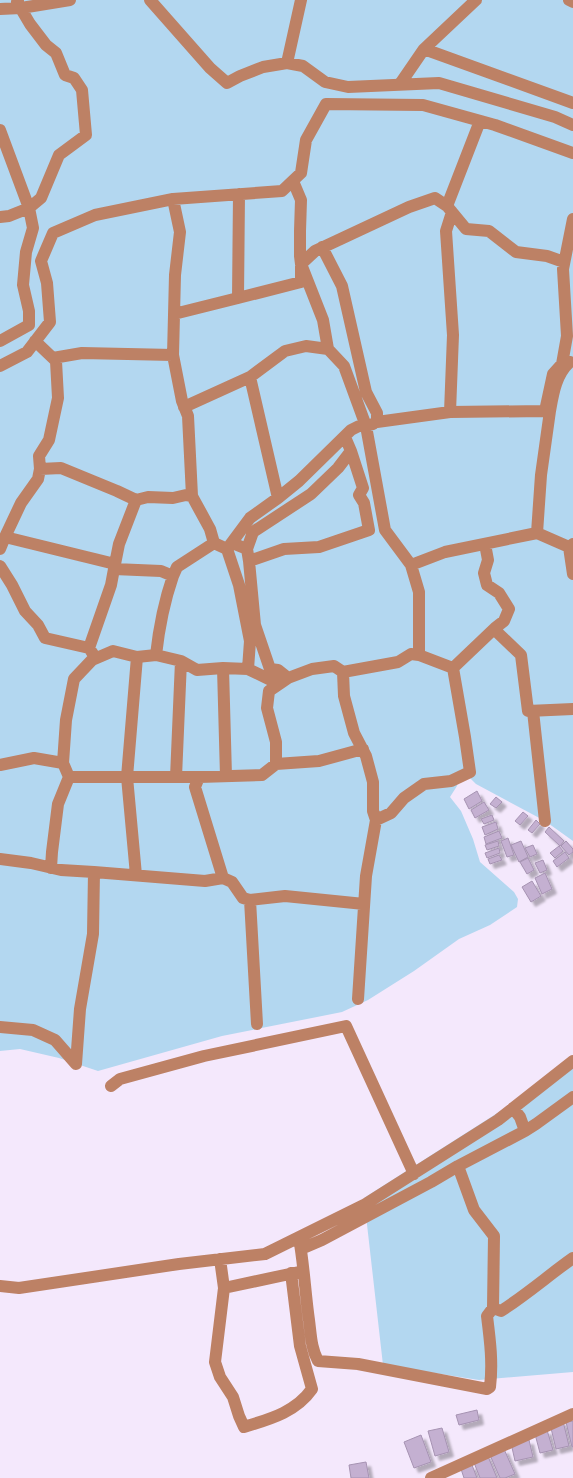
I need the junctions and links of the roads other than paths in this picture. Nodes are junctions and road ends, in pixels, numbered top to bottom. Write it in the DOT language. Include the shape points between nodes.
graph roads {
  1 [pos="70,0"];
  2 [pos="150,0"];
  3 [pos="301,0"];
  4 [pos="476,0"];
  5 [pos="569,0"];
  6 [pos="573,2"];
  7 [pos="19,4"];
  8 [pos="0,8"];
  9 [pos="424,49"];
  10 [pos="287,63"];
  11 [pos="400,84"];
  12 [pos="573,103"];
  13 [pos="480,121"];
  14 [pos="573,125"];
  15 [pos="0,130"];
  16 [pos="573,153"];
  17 [pos="293,181"];
  18 [pos="239,194"];
  19 [pos="172,199"];
  20 [pos="29,208"];
  21 [pos="449,209"];
  22 [pos="0,217"];
  23 [pos="573,219"];
  24 [pos="573,246"];
  25 [pos="322,248"];
  26 [pos="564,262"];
  27 [pos="301,264"];
  28 [pos="573,296"];
  29 [pos="238,298"];
  30 [pos="174,314"];
  31 [pos="573,332"];
  32 [pos="0,341"];
  33 [pos="35,341"];
  34 [pos="328,349"];
  35 [pos="173,355"];
  36 [pos="53,358"];
  37 [pos="572,364"];
  38 [pos="0,366"];
  39 [pos="250,377"];
  40 [pos="184,407"];
  41 [pos="548,411"];
  42 [pos="450,412"];
  43 [pos="372,424"];
  44 [pos="344,437"];
  45 [pos="352,451"];
  46 [pos="40,469"];
  47 [pos="192,496"];
  48 [pos="278,498"];
  49 [pos="136,500"];
  50 [pos="537,533"];
  51 [pos="2,543"];
  52 [pos="214,543"];
  53 [pos="485,544"];
  54 [pos="229,546"];
  55 [pos="571,546"];
  56 [pos="248,555"];
  57 [pos="411,565"];
  58 [pos="0,566"];
  59 [pos="114,566"];
  60 [pos="573,574"];
  61 [pos="173,576"];
  62 [pos="495,628"];
  63 [pos="92,653"];
  64 [pos="156,655"];
  65 [pos="419,655"];
  66 [pos="137,657"];
  67 [pos="181,661"];
  68 [pos="223,668"];
  69 [pos="452,668"];
  70 [pos="248,669"];
  71 [pos="343,672"];
  72 [pos="283,681"];
  73 [pos="573,709"];
  74 [pos="533,711"];
  75 [pos="363,749"];
  76 [pos="64,763"];
  77 [pos="276,764"];
  78 [pos="0,765"];
  79 [pos="226,776"];
  80 [pos="69,777"];
  81 [pos="127,777"];
  82 [pos="176,777"];
  83 [pos="199,777"];
  84 [pos="376,820"];
  85 [pos="545,821"];
  86 [pos="0,859"];
  87 [pos="51,868"];
  88 [pos="94,872"];
  89 [pos="136,875"];
  90 [pos="223,878"];
  91 [pos="250,900"];
  92 [pos="364,904"];
  93 [pos="358,999"];
  94 [pos="257,1024"];
  95 [pos="0,1027"];
  96 [pos="573,1061"];
  97 [pos="111,1086"];
  98 [pos="573,1096"];
  99 [pos="513,1108"];
  100 [pos="525,1131"];
  101 [pos="458,1166"];
  102 [pos="414,1174"];
  103 [pos="300,1243"];
  104 [pos="573,1258"];
  105 [pos="220,1259"];
  106 [pos="298,1272"];
  107 [pos="0,1286"];
  108 [pos="224,1288"];
  109 [pos="493,1308"];
  110 [pos="573,1414"];
  111 [pos="431,1478"];
  1 -- 7 [label="street"];
  2 -- 10 [label="street" via="210,68 227,82 263,67"];
  3 -- 10 [label="street"];
  4 -- 9 [label="street"];
  5 -- 6 [label="street"];
  7 -- 8 [label="street"];
  7 -- 20 [label="street" via="30,24 56,53 65,75 74,78 82,90 86,135 59,155 41,198"];
  9 -- 11 [label="street"];
  9 -- 12 [label="street"];
  10 -- 11 [label="street" via="302,66 325,82 348,87"];
  11 -- 14 [label="street" via="439,83"];
  13 -- 16 [label="street"];
  13 -- 17 [label="street" via="423,106 326,104 306,140 301,173"];
  13 -- 21 [label="street"];
  15 -- 20 [label="street"];
  17 -- 18 [label="street" via="282,191"];
  17 -- 27 [label="street" via="301,200"];
  18 -- 19 [label="street"];
  18 -- 29 [label="street"];
  19 -- 30 [label="street" via="180,232"];
  19 -- 33 [label="street" via="95,215 53,233 41,260 47,283 50,322"];
  20 -- 22 [label="street"];
  20 -- 32 [label="street" via="33,228 26,252 23,285 30,311 29,325"];
  21 -- 25 [label="street" via="435,198"];
  21 -- 26 [label="street" via="466,229 489,231 516,252"];
  21 -- 42 [label="street" via="446,231 452,335"];
  23 -- 26 [label="street"];
  24 -- 28 [label="street" via="568,279"];
  25 -- 27 [label="street"];
  25 -- 43 [label="street" via="342,286 366,392 377,413"];
  26 -- 41 [label="street" via="567,336 562,364 553,374"];
  27 -- 29 [label="street" via="301,282"];
  27 -- 34 [label="street" via="323,320"];
  29 -- 30 [label="street"];
  30 -- 35 [label="street"];
  31 -- 37 [label="street"];
  33 -- 36 [label="street"];
  33 -- 38 [label="street" via="27,352"];
  34 -- 39 [label="street" via="306,346 286,351"];
  34 -- 43 [label="street" via="344,366"];
  35 -- 36 [label="street" via="82,353"];
  35 -- 40 [label="street"];
  36 -- 46 [label="street" via="56,361 58,398 49,440 39,456"];
  37 -- 41 [label="street" via="563,368"];
  39 -- 40 [label="street"];
  39 -- 48 [label="street"];
  40 -- 47 [label="street" via="188,416"];
  41 -- 42 [label="street"];
  41 -- 50 [label="street"];
  42 -- 43 [label="street"];
  43 -- 44 [label="street" via="359,426"];
  43 -- 57 [label="street" via="385,530"];
  44 -- 45 [label="street"];
  44 -- 48 [label="street"];
  45 -- 56 [label="street" via="311,494 253,532"];
  45 -- 56 [label="street" via="363,488 360,495 368,530 319,547"];
  46 -- 49 [label="street" via="61,468"];
  46 -- 51 [label="street" via="38,479 21,503"];
  47 -- 49 [label="street"];
  47 -- 52 [label="street"];
  48 -- 54 [label="street" via="250,518"];
  49 -- 59 [label="street"];
  50 -- 53 [label="street"];
  50 -- 55 [label="street"];
  51 -- 59 [label="street"];
  52 -- 54 [label="street"];
  52 -- 61 [label="street" via="177,567"];
  53 -- 57 [label="street" via="445,552"];
  53 -- 62 [label="street" via="487,585 500,593 508,609 504,621"];
  54 -- 56 [label="street"];
  54 -- 70 [label="street" via="250,641"];
  55 -- 60 [label="street"];
  56 -- 72 [label="street" via="254,625 270,669 278,670"];
  57 -- 65 [label="street" via="419,592"];
  58 -- 63 [label="street" via="25,611 46,638"];
  59 -- 61 [label="street" via="161,571"];
  59 -- 63 [label="street"];
  61 -- 64 [label="street" via="159,626"];
  62 -- 69 [label="street"];
  62 -- 74 [label="street" via="521,655 528,711"];
  63 -- 66 [label="street" via="113,651"];
  63 -- 76 [label="street" via="92,660 74,679 66,720"];
  64 -- 66 [label="street"];
  64 -- 67 [label="street"];
  65 -- 69 [label="street"];
  65 -- 71 [label="street" via="410,654 398,662"];
  66 -- 81 [label="street"];
  67 -- 68 [label="street" via="197,670"];
  67 -- 82 [label="street"];
  68 -- 70 [label="street"];
  68 -- 79 [label="street"];
  69 -- 84 [label="street" via="470,772 451,781 424,784 404,798 392,813"];
  70 -- 72 [label="street"];
  71 -- 72 [label="street" via="334,666 312,669"];
  71 -- 75 [label="street" via="344,696 354,733"];
  72 -- 77 [label="street" via="269,691 268,708 276,742"];
  73 -- 74 [label="street"];
  74 -- 85 [label="street"];
  75 -- 77 [label="street" via="319,761"];
  75 -- 84 [label="street" via="373,782"];
  76 -- 78 [label="street" via="34,758"];
  76 -- 80 [label="street"];
  77 -- 79 [label="street" via="262,775"];
  79 -- 83 [label="street"];
  80 -- 81 [label="street"];
  80 -- 87 [label="street" via="58,804"];
  81 -- 82 [label="street"];
  81 -- 89 [label="street"];
  82 -- 83 [label="street"];
  83 -- 90 [label="street" via="195,787"];
  84 -- 92 [label="street"];
  86 -- 87 [label="street"];
  87 -- 88 [label="street"];
  88 -- 89 [label="street"];
  88 -- 95 [label="street" via="93,934 80,1009 76,1064 55,1040 32,1030"];
  89 -- 90 [label="street" via="205,881"];
  90 -- 91 [label="street" via="232,882 243,898"];
  91 -- 92 [label="street" via="285,896"];
  91 -- 94 [label="street"];
  92 -- 93 [label="street"];
  96 -- 99 [label="street"];
  97 -- 102 [label="street" via="120,1079 204,1056 346,1026"];
  98 -- 100 [label="street"];
  99 -- 100 [label="street"];
  99 -- 102 [label="street"];
  100 -- 101 [label="street"];
  101 -- 103 [label="street" via="322,1240"];
  101 -- 109 [label="street" via="474,1210 494,1236"];
  102 -- 103 [label="street"];
  103 -- 105 [label="street" via="265,1254"];
  103 -- 106 [label="street"];
  104 -- 109 [label="street" via="501,1312"];
  105 -- 107 [label="street" via="19,1288"];
  105 -- 108 [label="street"];
  106 -- 108 [label="street"];
  106 -- 108 [label="street" via="300,1346 312,1389 306,1398 276,1417 244,1427 215,1362"];
  106 -- 109 [label="street" via="313,1351 318,1361 358,1364 487,1389 491,1379 491,1344 487,1316"];
  110 -- 111 [label="street"];
}
